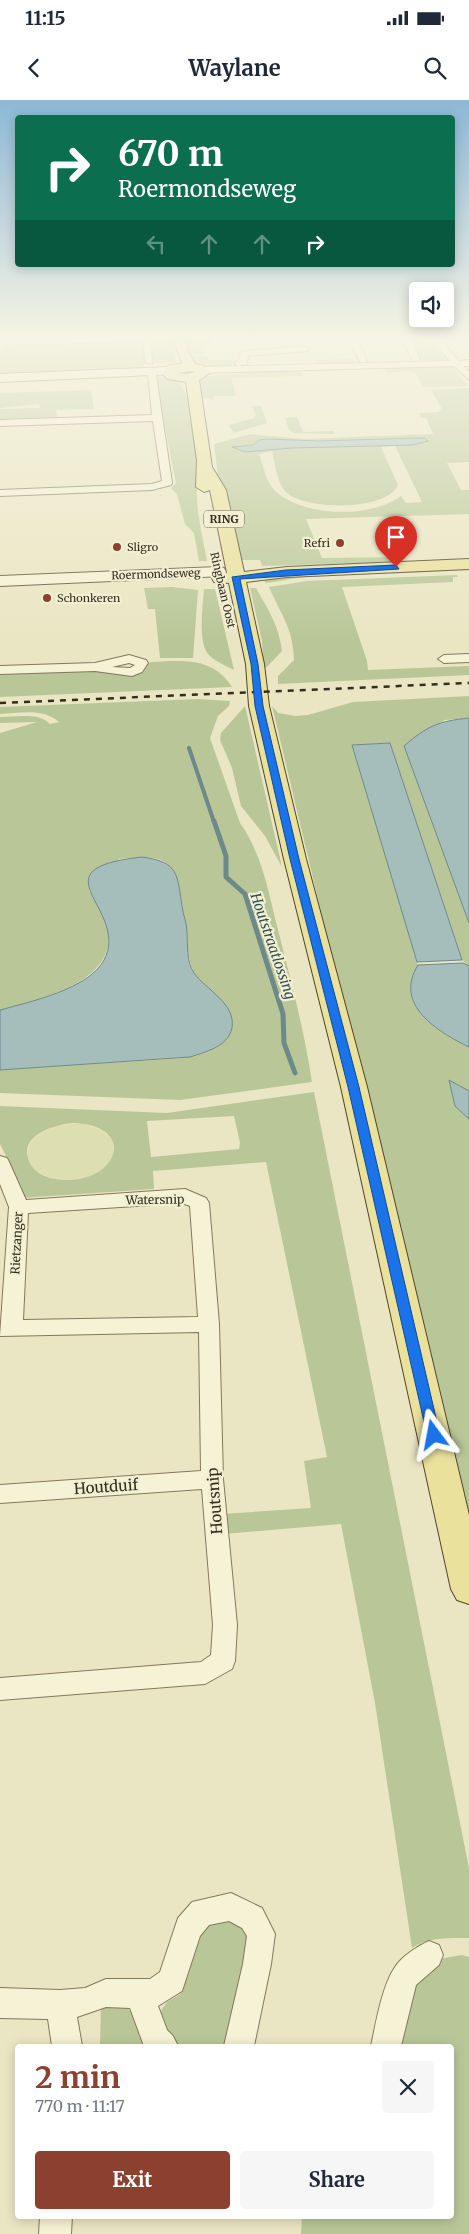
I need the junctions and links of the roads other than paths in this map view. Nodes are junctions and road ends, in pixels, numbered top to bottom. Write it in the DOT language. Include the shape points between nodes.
graph roads {
  1 [pos="161,439"];
  2 [pos="201,439"];
  3 [pos="207,470"];
  4 [pos="0,492"];
  5 [pos="212,541"];
  6 [pos="469,564"];
  7 [pos="225,571"];
  8 [pos="0,581"];
  9 [pos="469,658"];
  10 [pos="444,659"];
  11 [pos="95,666"];
  12 [pos="0,670"];
  13 [pos="0,1162"];
  14 [pos="19,1206"];
  15 [pos="209,1324"];
  16 [pos="6,1328"];
  17 [pos="212,1479"];
  18 [pos="0,1494"];
  19 [pos="469,1589"];
  20 [pos="0,1689"];
  21 [pos="429,1955"];
  22 [pos="140,1994"];
  23 [pos="0,2003"];
  24 [pos="60,2005"];
  25 [pos="67,2044"];
  26 [pos="160,2044"];
  27 [pos="239,2044"];
  28 [pos="386,2044"];
  29 [pos="56,2219"];
  30 [pos="55,2234"];
  1 -- 4 [label="street" via="165,485"];
  2 -- 3 [label="main road, Ringbaan Oost / RING"];
  3 -- 5 [label="main road, Ringbaan Oost / RING" via="204,490"];
  3 -- 7 [label="main road, Ringbaan Oost / RING" via="218,490"];
  6 -- 7 [label="main road, Roermondseweg" via="286,572"];
  7 -- 8 [label="street, Roermondseweg"];
  7 -- 19 [label="main road, Ringbaan Oost / RING" via="254,664 259,706 354,1087"];
  9 -- 10 [label="street"];
  11 -- 12 [label="street"];
  13 -- 14 [label="street, Rietzanger"];
  14 -- 15 [label="street, Watersnip" via="185,1196 199,1204"];
  14 -- 16 [label="street, Rietzanger"];
  15 -- 16 [label="street"];
  15 -- 17 [label="street, Houtsnip"];
  17 -- 18 [label="street, Houtduif"];
  17 -- 20 [label="street, Houtsnip" via="225,1625 222,1661 205,1673"];
  21 -- 28 [label="street" via="405,1976"];
  22 -- 24 [label="street" via="106,1993 85,2002"];
  22 -- 26 [label="street"];
  22 -- 27 [label="street" via="155,1993 172,1980 188,1928 202,1912 230,1907 252,1918 261,1934"];
  23 -- 24 [label="street"];
  24 -- 25 [label="street"];
  29 -- 30 [label="street"];
}
